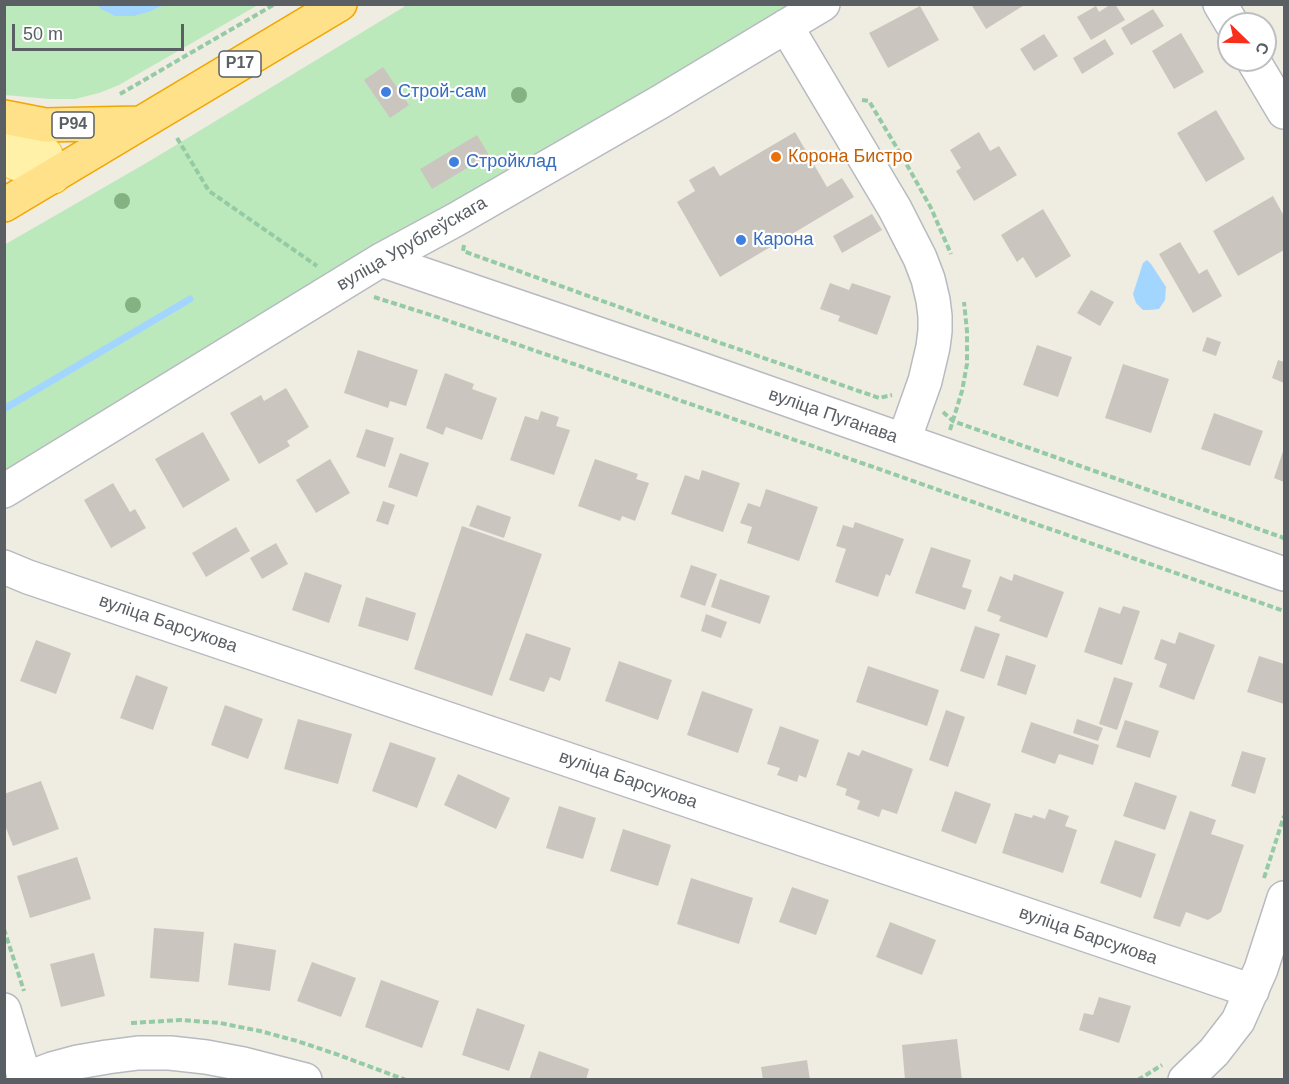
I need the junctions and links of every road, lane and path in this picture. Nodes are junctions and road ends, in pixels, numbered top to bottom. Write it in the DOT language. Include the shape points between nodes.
graph roads {
  1 [pos="275,4"];
  2 [pos="340,4"];
  3 [pos="823,4"];
  4 [pos="786,26"];
  5 [pos="1260,72"];
  6 [pos="117,97"];
  7 [pos="1284,111"];
  8 [pos="4,117"];
  9 [pos="4,122"];
  10 [pos="141,123"];
  11 [pos="177,138"];
  12 [pos="4,157"];
  13 [pos="53,177"];
  14 [pos="4,205"];
  15 [pos="455,220"];
  16 [pos="381,260"];
  17 [pos="342,284"];
  18 [pos="919,400"];
  19 [pos="904,441"];
  20 [pos="4,491"];
  21 [pos="1284,538"];
  22 [pos="4,567"];
  23 [pos="1284,574"];
  24 [pos="1284,610"];
  25 [pos="1284,898"];
  26 [pos="4,929"];
  27 [pos="1252,991"];
  28 [pos="15,1004"];
  29 [pos="24,1079"];
  30 [pos="305,1080"];
  31 [pos="1185,1080"];
  1 -- 6 [label="path"];
  2 -- 10 [label="highway, Р17"];
  3 -- 4 [label="street, вуліца Урублеўскага"];
  4 -- 15 [label="street, вуліца Урублеўскага"];
  4 -- 18 [label="street" via="895,209 928,279 935,332"];
  5 -- 7 [label="street"];
  8 -- 10 [label="highway, Р94" via="45,125"];
  9 -- 13 [label="main road, Р94" via="31,135 46,155"];
  10 -- 13 [label="highway, Р17"];
  11 -- 17 [label="path" via="209,190"];
  12 -- 13 [label="main road"];
  13 -- 14 [label="highway, Р17"];
  15 -- 16 [label="street, вуліца Урублеўскага"];
  15 -- 18 [label="path" via="464,239 463,251 879,398 900,394"];
  16 -- 17 [label="street, вуліца Урублеўскага"];
  16 -- 19 [label="street, вуліца Пуганава"];
  17 -- 20 [label="street, вуліца Урублеўскага"];
  17 -- 24 [label="path"];
  18 -- 19 [label="street"];
  18 -- 21 [label="path" via="936,406 953,421"];
  19 -- 23 [label="street, вуліца Пуганава"];
  22 -- 27 [label="street, вуліца Барсукова"];
  25 -- 27 [label="street"];
  26 -- 28 [label="path"];
  27 -- 31 [label="street" via="1227,1037"];
  28 -- 29 [label="street"];
  29 -- 30 [label="street" via="107,1057 170,1053 243,1064"];
}
